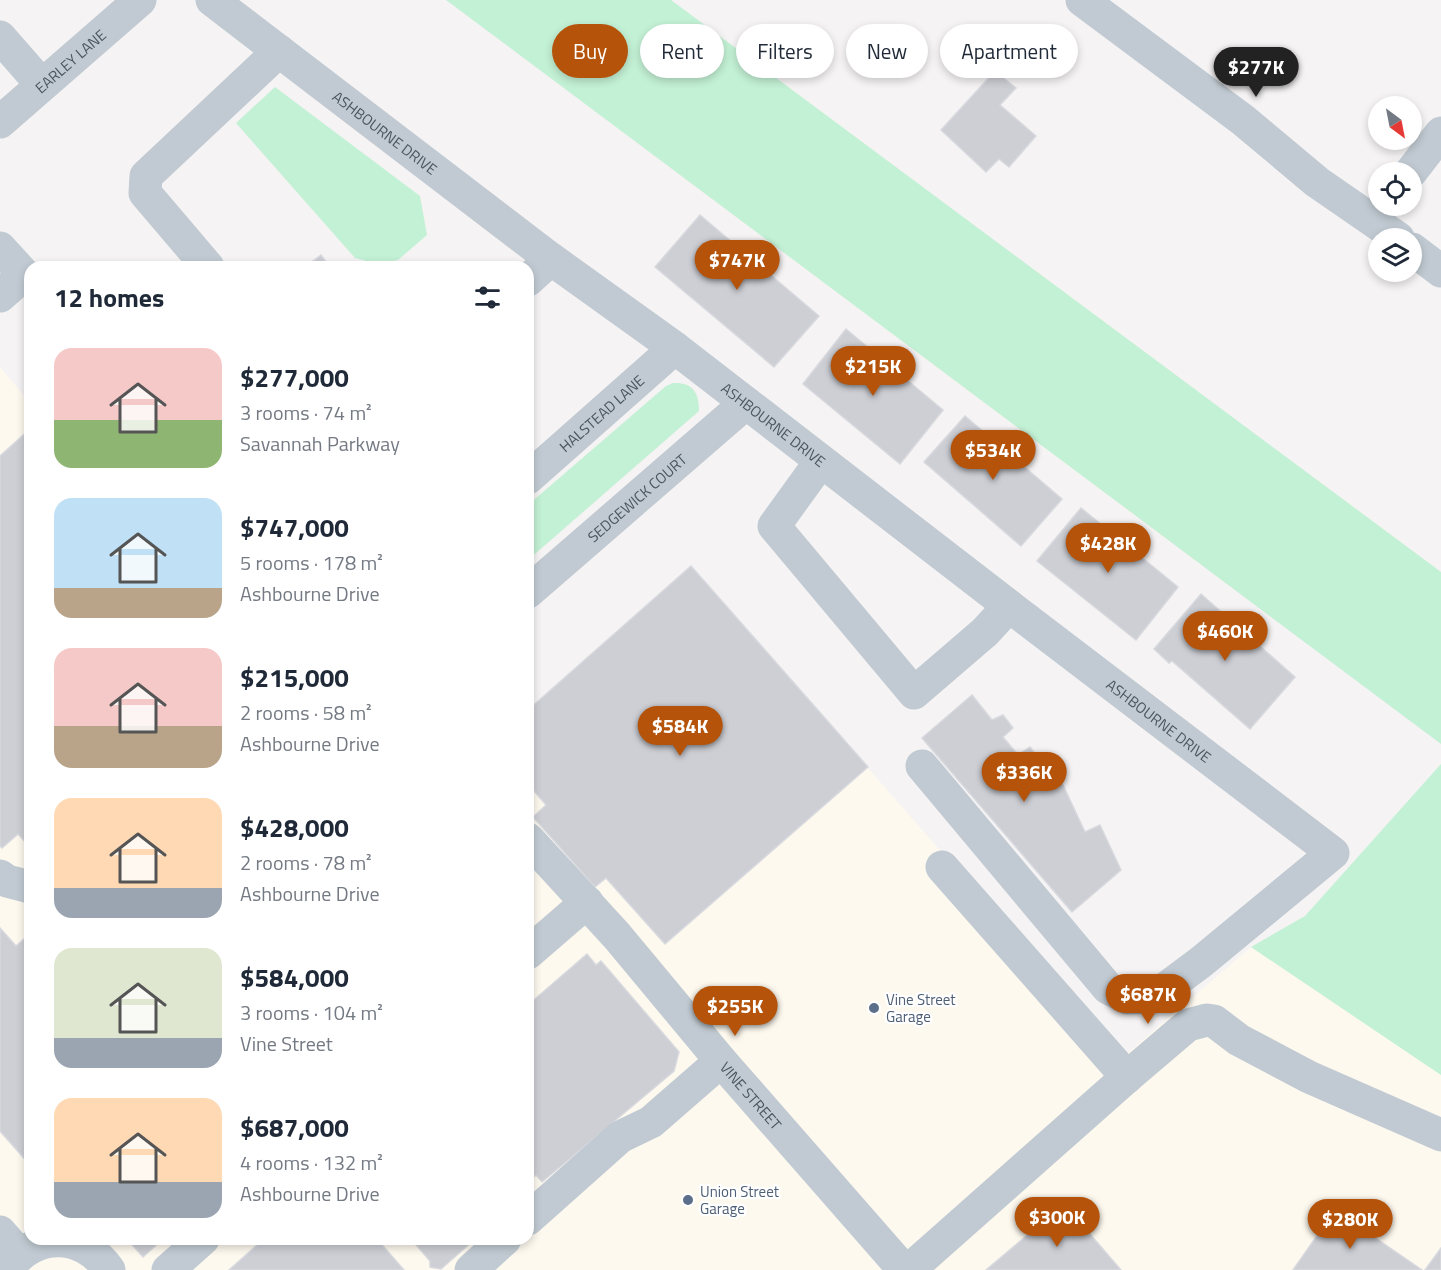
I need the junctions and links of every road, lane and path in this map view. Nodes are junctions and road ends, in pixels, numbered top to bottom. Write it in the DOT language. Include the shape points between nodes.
graph roads {
  1 [pos="140,0"];
  2 [pos="212,0"];
  3 [pos="1082,0"];
  4 [pos="0,38"];
  5 [pos="279,51"];
  6 [pos="42,86"];
  7 [pos="0,122"];
  8 [pos="1441,133"];
  9 [pos="1419,162"];
  10 [pos="1386,221"];
  11 [pos="0,248"];
  12 [pos="1422,257"];
  13 [pos="203,261"];
  14 [pos="530,261"];
  15 [pos="540,269"];
  16 [pos="1441,271"];
  17 [pos="24,275"];
  18 [pos="24,280"];
  19 [pos="0,296"];
  20 [pos="675,348"];
  21 [pos="746,403"];
  22 [pos="821,461"];
  23 [pos="534,473"];
  24 [pos="534,587"];
  25 [pos="1009,606"];
  26 [pos="922,766"];
  27 [pos="534,845"];
  28 [pos="942,867"];
  29 [pos="0,876"];
  30 [pos="24,885"];
  31 [pos="587,902"];
  32 [pos="534,948"];
  33 [pos="721,1061"];
  34 [pos="1127,1077"];
  35 [pos="1441,1134"];
  36 [pos="534,1214"];
  37 [pos="36,1245"];
  38 [pos="80,1245"];
  39 [pos="196,1245"];
  40 [pos="499,1245"];
  41 [pos="9,1252"];
  42 [pos="109,1270"];
  43 [pos="168,1270"];
  44 [pos="471,1270"];
  45 [pos="904,1270"];
  46 [pos="909,1270"];
  1 -- 6 [label="street, EARLEY LANE"];
  2 -- 5 [label="street, ASHBOURNE DRIVE"];
  3 -- 10 [label="street" via="1243,120 1317,182"];
  4 -- 6 [label="street"];
  5 -- 13 [label="street" via="146,176 145,193"];
  5 -- 14 [label="street, ASHBOURNE DRIVE"];
  6 -- 7 [label="street, EARLEY LANE"];
  8 -- 9 [label="street"];
  11 -- 17 [label="street"];
  12 -- 16 [label="street"];
  15 -- 20 [label="street, ASHBOURNE DRIVE"];
  18 -- 19 [label="street"];
  20 -- 21 [label="street, ASHBOURNE DRIVE"];
  20 -- 23 [label="street, HALSTEAD LANE"];
  21 -- 22 [label="street, ASHBOURNE DRIVE"];
  21 -- 24 [label="street, SEDGEWICK COURT"];
  22 -- 25 [label="street, ASHBOURNE DRIVE"];
  22 -- 25 [label="street" via="774,526 914,693"];
  25 -- 26 [label="street, ASHBOURNE DRIVE" via="1333,853 1154,998 1127,998 1108,988"];
  27 -- 31 [label="street, VINE STREET"];
  28 -- 34 [label="street"];
  29 -- 30 [label="street"];
  31 -- 32 [label="street"];
  31 -- 33 [label="street, VINE STREET"];
  33 -- 36 [label="street" via="651,1122 620,1137"];
  33 -- 45 [label="street, VINE STREET"];
  34 -- 35 [label="street" via="1188,1025 1214,1021 1239,1040 1309,1077"];
  34 -- 46 [label="street"];
  37 -- 41 [label="street"];
  38 -- 42 [label="street" via="101,1259"];
  39 -- 43 [label="street"];
  40 -- 44 [label="street"];
}
